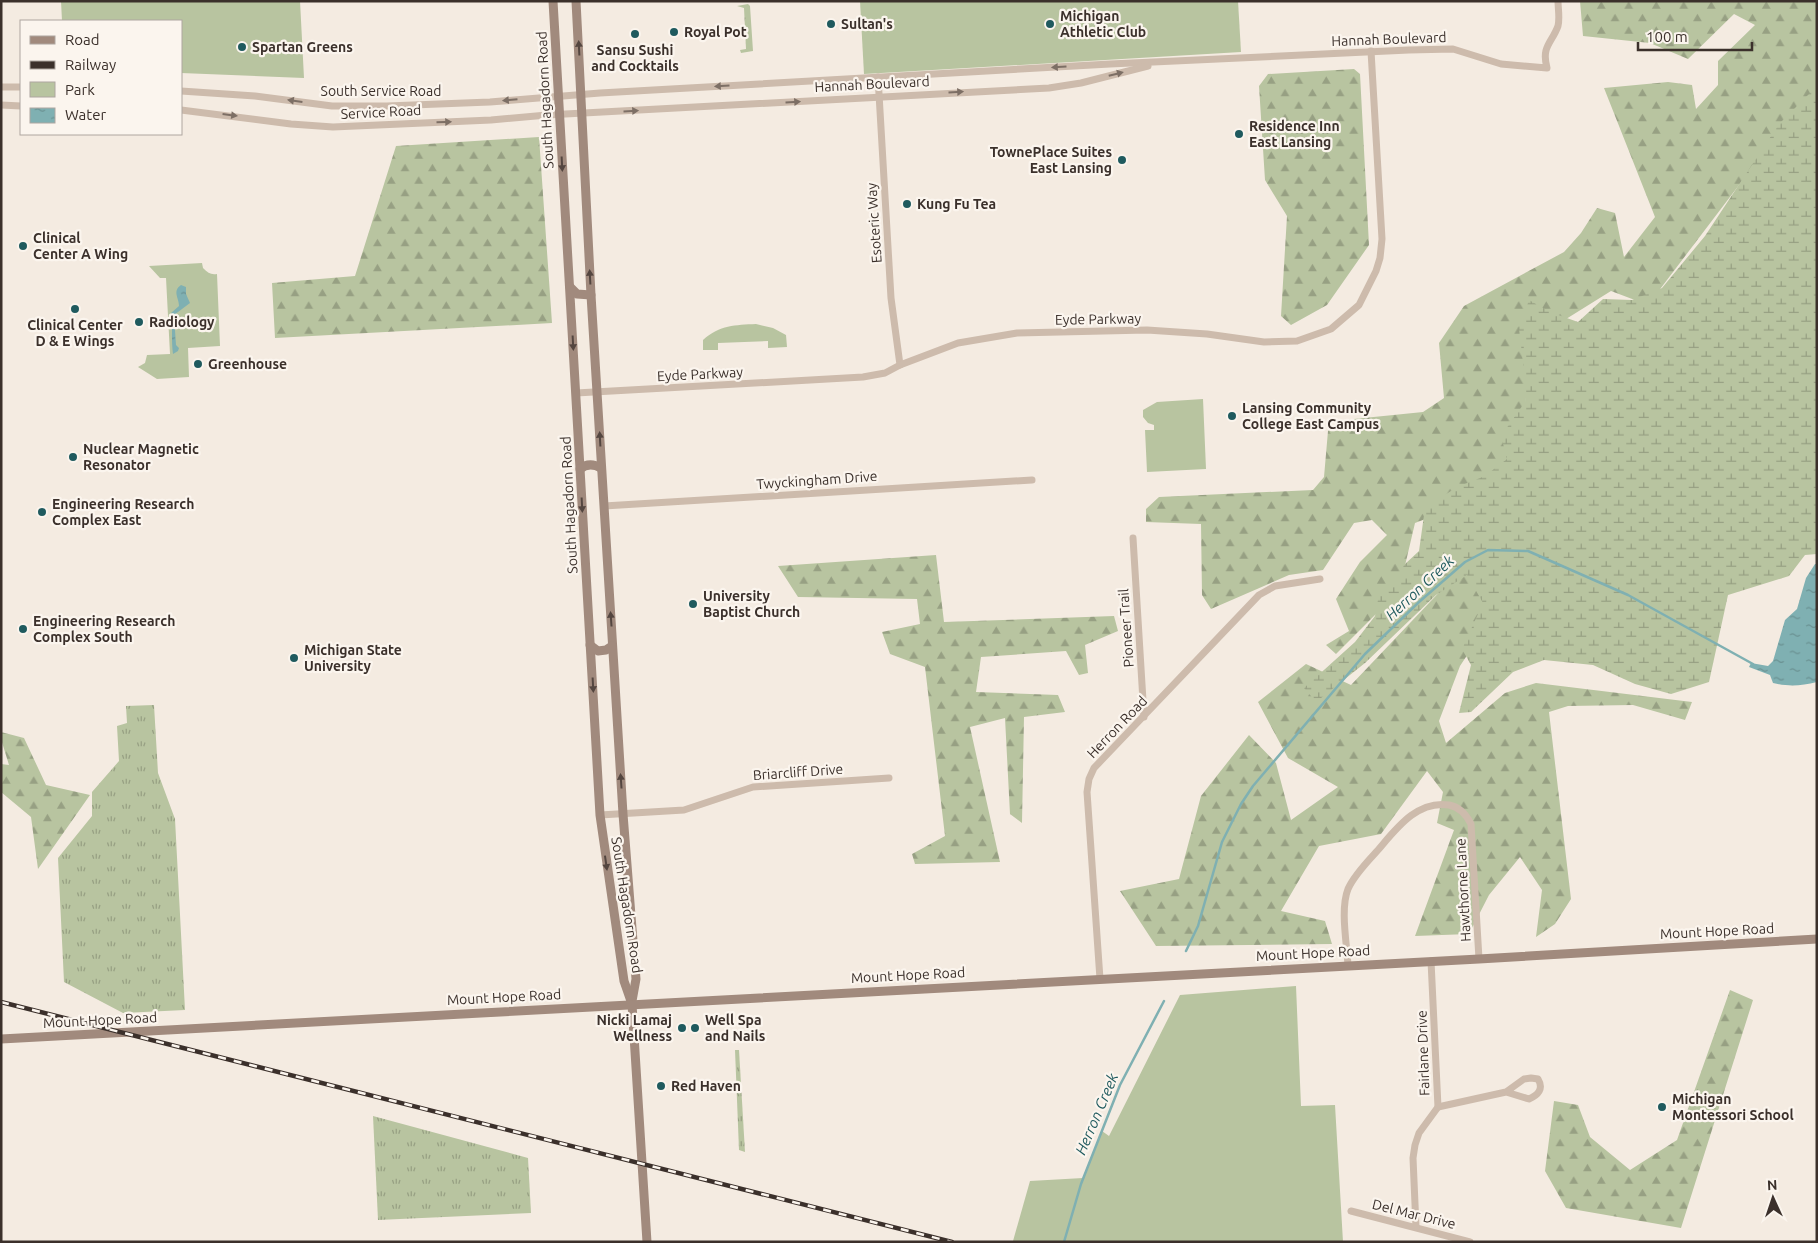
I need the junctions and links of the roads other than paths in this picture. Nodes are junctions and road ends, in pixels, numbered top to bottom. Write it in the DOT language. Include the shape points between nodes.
graph roads {
  1 [pos="553,1"];
  2 [pos="576,1"];
  3 [pos="1558,1"];
  4 [pos="1371,51"];
  5 [pos="1161,62"];
  6 [pos="878,77"];
  7 [pos="1,87"];
  8 [pos="20,87"];
  9 [pos="182,91"];
  10 [pos="581,94"];
  11 [pos="558,96"];
  12 [pos="879,96"];
  13 [pos="1,105"];
  14 [pos="20,106"];
  15 [pos="182,110"];
  16 [pos="582,114"];
  17 [pos="560,115"];
  18 [pos="570,287"];
  19 [pos="591,294"];
  20 [pos="900,366"];
  21 [pos="597,392"];
  22 [pos="576,393"];
  23 [pos="601,468"];
  24 [pos="580,469"];
  25 [pos="1032,480"];
  26 [pos="604,506"];
  27 [pos="1133,538"];
  28 [pos="1320,579"];
  29 [pos="590,645"];
  30 [pos="612,646"];
  31 [pos="1144,717"];
  32 [pos="889,778"];
  33 [pos="623,814"];
  34 [pos="600,815"];
  35 [pos="1817,939"];
  36 [pos="1480,959"];
  37 [pos="1431,961"];
  38 [pos="1348,966"];
  39 [pos="1100,979"];
  40 [pos="632,1004"];
  41 [pos="1,1039"];
  42 [pos="1506,1092"];
  43 [pos="1438,1107"];
  44 [pos="1351,1211"];
  45 [pos="1416,1227"];
  46 [pos="647,1242"];
  47 [pos="1470,1242"];
  1 -- 11 [label="street, South Hagadorn Road"];
  10 -- 2 [label="street, South Hagadorn Road, one-way"];
  3 -- 4 [label="street, Hannah Boulevard" via="1558,26 1544,58 1547,68 1501,64 1453,49"];
  4 -- 5 [label="street, Hannah Boulevard"];
  4 -- 20 [label="street, Eyde Parkway" via="1382,239 1380,258 1359,305 1331,329 1297,341 1264,342 1147,330 1017,333 958,343"];
  5 -- 6 [label="street, Hannah Boulevard, one-way"];
  12 -- 5 [label="street, Hannah Boulevard, one-way" via="1049,88"];
  6 -- 10 [label="street, Hannah Boulevard, one-way"];
  6 -- 12 [label="street, Esoteric Way"];
  7 -- 8 [label="street"];
  11 -- 9 [label="street, South Service Road, one-way" via="490,102 332,106"];
  10 -- 11 [label="street, South Service Road"];
  10 -- 16 [label="street, South Hagadorn Road"];
  11 -- 17 [label="street, South Hagadorn Road"];
  16 -- 12 [label="street, Hannah Boulevard, one-way"];
  12 -- 20 [label="street, Esoteric Way" via="891,298"];
  13 -- 14 [label="street"];
  15 -- 17 [label="street, Service Road, one-way" via="333,127"];
  16 -- 17 [label="street, Service Road"];
  19 -- 16 [label="street, South Hagadorn Road, one-way"];
  17 -- 18 [label="street, South Hagadorn Road, one-way"];
  18 -- 19 [label="street" via="578,294"];
  18 -- 22 [label="street, South Hagadorn Road, one-way"];
  19 -- 21 [label="street, South Hagadorn Road"];
  20 -- 21 [label="street, Eyde Parkway" via="863,377"];
  21 -- 22 [label="street, Eyde Parkway"];
  23 -- 21 [label="street, South Hagadorn Road, one-way"];
  22 -- 24 [label="street, South Hagadorn Road"];
  23 -- 24 [label="street" via="590,464"];
  23 -- 26 [label="street, South Hagadorn Road"];
  24 -- 29 [label="street, South Hagadorn Road, one-way"];
  25 -- 26 [label="street, Twyckingham Drive"];
  30 -- 26 [label="street, South Hagadorn Road, one-way"];
  27 -- 31 [label="street, Pioneer Trail"];
  28 -- 31 [label="street, Herron Road" via="1275,586 1259,595"];
  29 -- 30 [label="street" via="598,651"];
  29 -- 34 [label="street, South Hagadorn Road, one-way"];
  33 -- 30 [label="street, South Hagadorn Road, one-way"];
  31 -- 39 [label="street, Herron Road" via="1094,768 1088,783"];
  32 -- 33 [label="street, Briarcliff Drive" via="753,787 684,810"];
  33 -- 34 [label="street, Briarcliff Drive"];
  33 -- 40 [label="street, South Hagadorn Road" via="636,979"];
  34 -- 40 [label="street, South Hagadorn Road, one-way" via="624,981"];
  35 -- 36 [label="street, Mount Hope Road"];
  36 -- 37 [label="street, Mount Hope Road"];
  36 -- 38 [label="street, Hawthorne Lane" via="1471,824 1459,809 1438,805 1423,808 1407,819 1350,885 1345,906"];
  37 -- 38 [label="street, Mount Hope Road"];
  37 -- 43 [label="street, Fairlane Drive"];
  38 -- 39 [label="street, Mount Hope Road"];
  39 -- 40 [label="street, Mount Hope Road"];
  40 -- 41 [label="street, Mount Hope Road"];
  40 -- 46 [label="street, South Hagadorn Road"];
  42 -- 42 [label="street" via="1529,1099 1540,1091 1540,1083 1538,1079 1524,1079"];
  42 -- 43 [label="street"];
  43 -- 45 [label="street, Fairlane Drive" via="1419,1133 1415,1145"];
  44 -- 45 [label="street, Del Mar Drive"];
  45 -- 47 [label="street, Del Mar Drive"];
}
